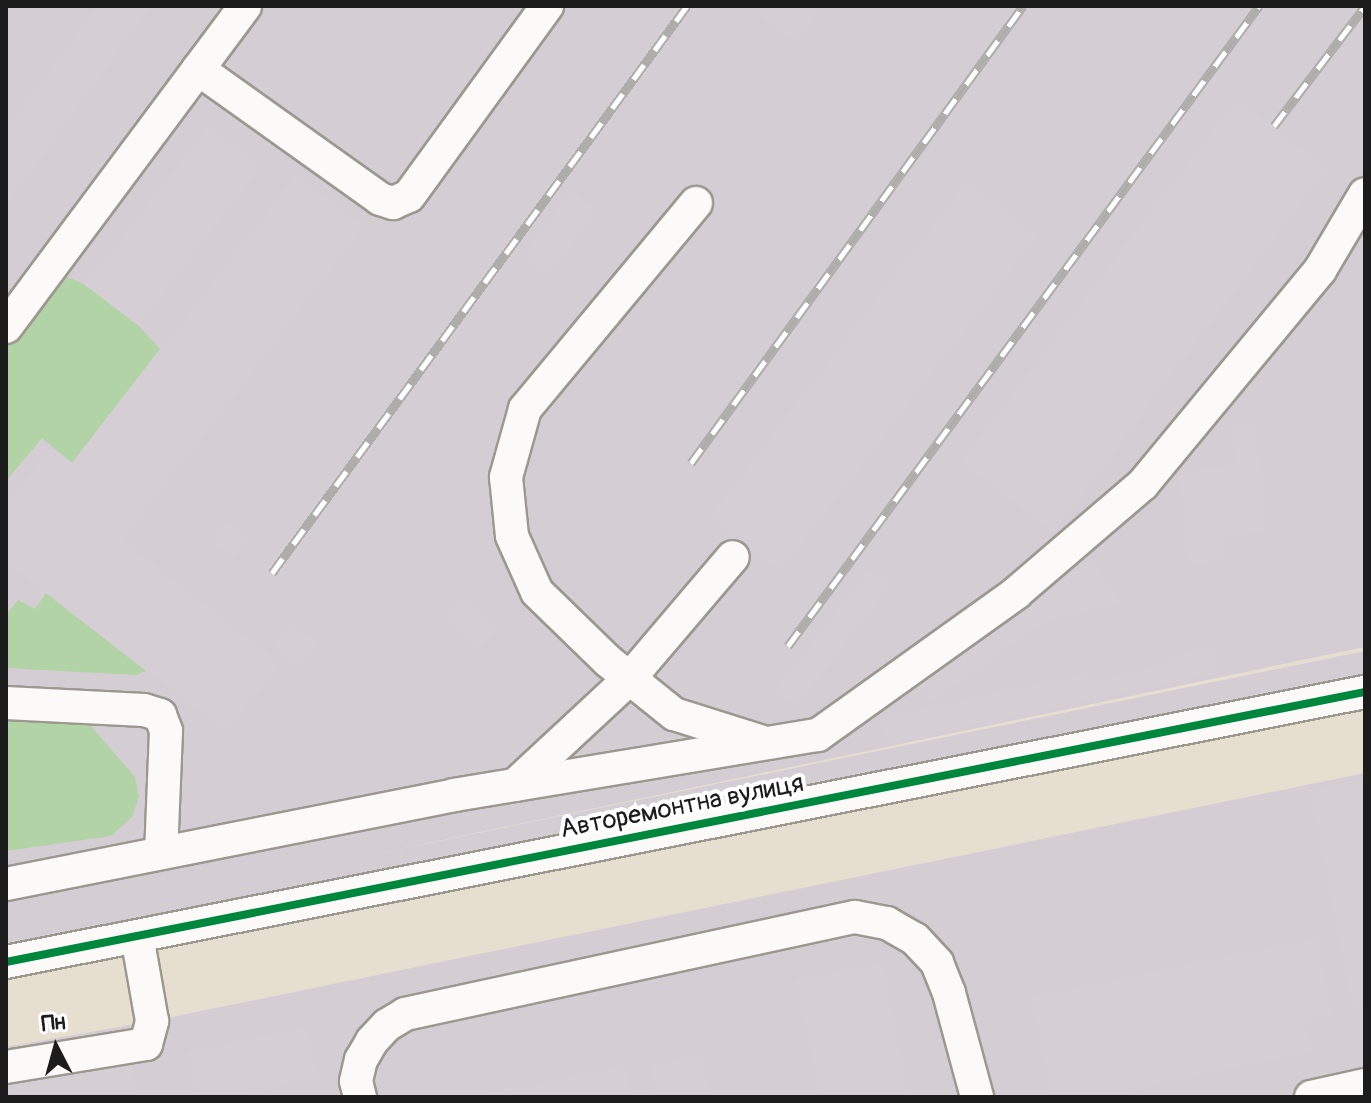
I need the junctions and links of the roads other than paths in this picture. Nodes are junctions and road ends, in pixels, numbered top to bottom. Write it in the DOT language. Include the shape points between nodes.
graph roads {
  1 [pos="245,6"];
  2 [pos="547,6"];
  3 [pos="198,69"];
  4 [pos="1365,194"];
  5 [pos="696,203"];
  6 [pos="6,327"];
  7 [pos="733,557"];
  8 [pos="629,679"];
  9 [pos="1365,692"];
  10 [pos="6,703"];
  11 [pos="767,743"];
  12 [pos="515,785"];
  13 [pos="161,853"];
  14 [pos="6,884"];
  15 [pos="137,936"];
  16 [pos="6,962"];
  17 [pos="6,1067"];
  18 [pos="1365,1085"];
  19 [pos="360,1097"];
  20 [pos="977,1097"];
  21 [pos="1311,1097"];
  1 -- 3 [label="street"];
  2 -- 3 [label="street" via="409,196 393,203 380,199"];
  3 -- 6 [label="street"];
  4 -- 11 [label="street" via="1320,270 1143,484 1016,593 818,735"];
  5 -- 8 [label="street" via="525,409 506,477 512,536 537,592"];
  7 -- 8 [label="street"];
  8 -- 11 [label="street" via="674,714"];
  8 -- 12 [label="street"];
  9 -- 15 [label="street, Авторемонтна вулиця"];
  10 -- 13 [label="street" via="160,715 166,731"];
  11 -- 12 [label="street"];
  12 -- 13 [label="street"];
  13 -- 14 [label="street"];
  15 -- 16 [label="street, Авторемонтна вулиця"];
  15 -- 17 [label="street" via="152,1021 146,1044"];
  18 -- 21 [label="street"];
  19 -- 20 [label="street" via="356,1081 361,1060 387,1025 405,1014 855,917 896,928 937,963"];
}
